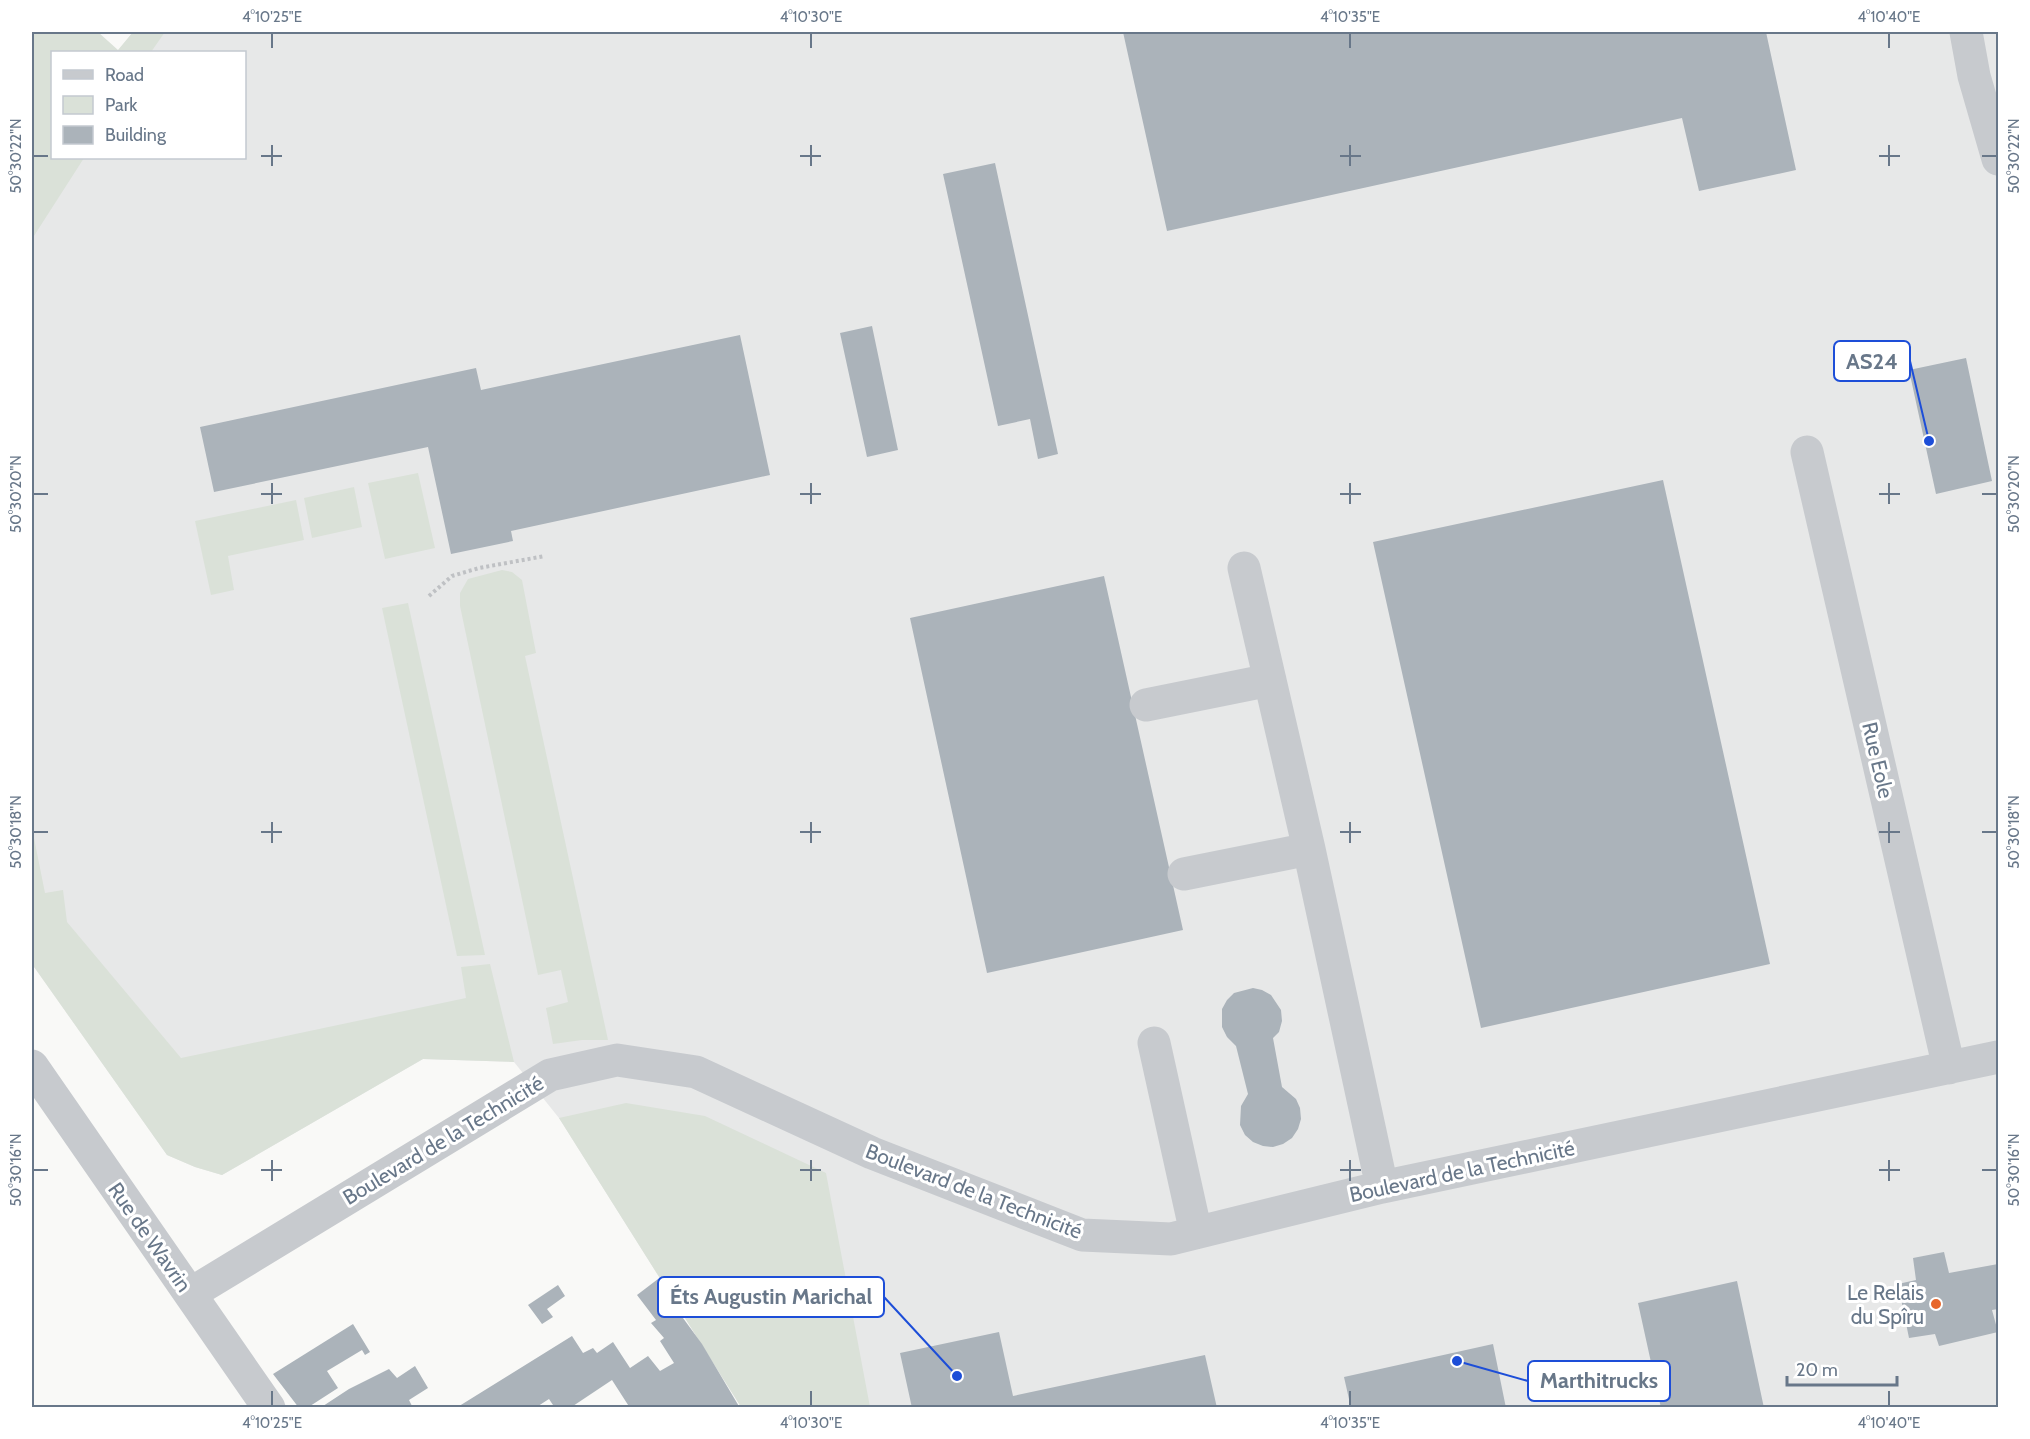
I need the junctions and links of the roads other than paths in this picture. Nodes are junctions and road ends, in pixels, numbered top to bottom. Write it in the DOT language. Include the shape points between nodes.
graph roads {
  1 [pos="1966,32"];
  2 [pos="1998,159"];
  3 [pos="1807,452"];
  4 [pos="1244,568"];
  5 [pos="1270,681"];
  6 [pos="1146,705"];
  7 [pos="1309,849"];
  8 [pos="1184,874"];
  9 [pos="1154,1043"];
  10 [pos="1998,1057"];
  11 [pos="32,1066"];
  12 [pos="1949,1068"];
  13 [pos="1382,1187"];
  14 [pos="1183,1236"];
  15 [pos="190,1294"];
  16 [pos="269,1407"];
  1 -- 2 [label="street"];
  3 -- 12 [label="street, Rue Eole"];
  4 -- 5 [label="street"];
  5 -- 6 [label="street"];
  5 -- 7 [label="street"];
  7 -- 8 [label="street"];
  7 -- 13 [label="street"];
  9 -- 14 [label="street"];
  10 -- 12 [label="street, Boulevard de la Technicité"];
  11 -- 15 [label="street, Rue de Wavrin"];
  12 -- 13 [label="street, Boulevard de la Technicité"];
  13 -- 14 [label="street, Boulevard de la Technicité"];
  14 -- 15 [label="street, Boulevard de la Technicité" via="1082,1235 872,1153 696,1072 616,1060 550,1075"];
  15 -- 16 [label="street, Rue de Wavrin"];
}
